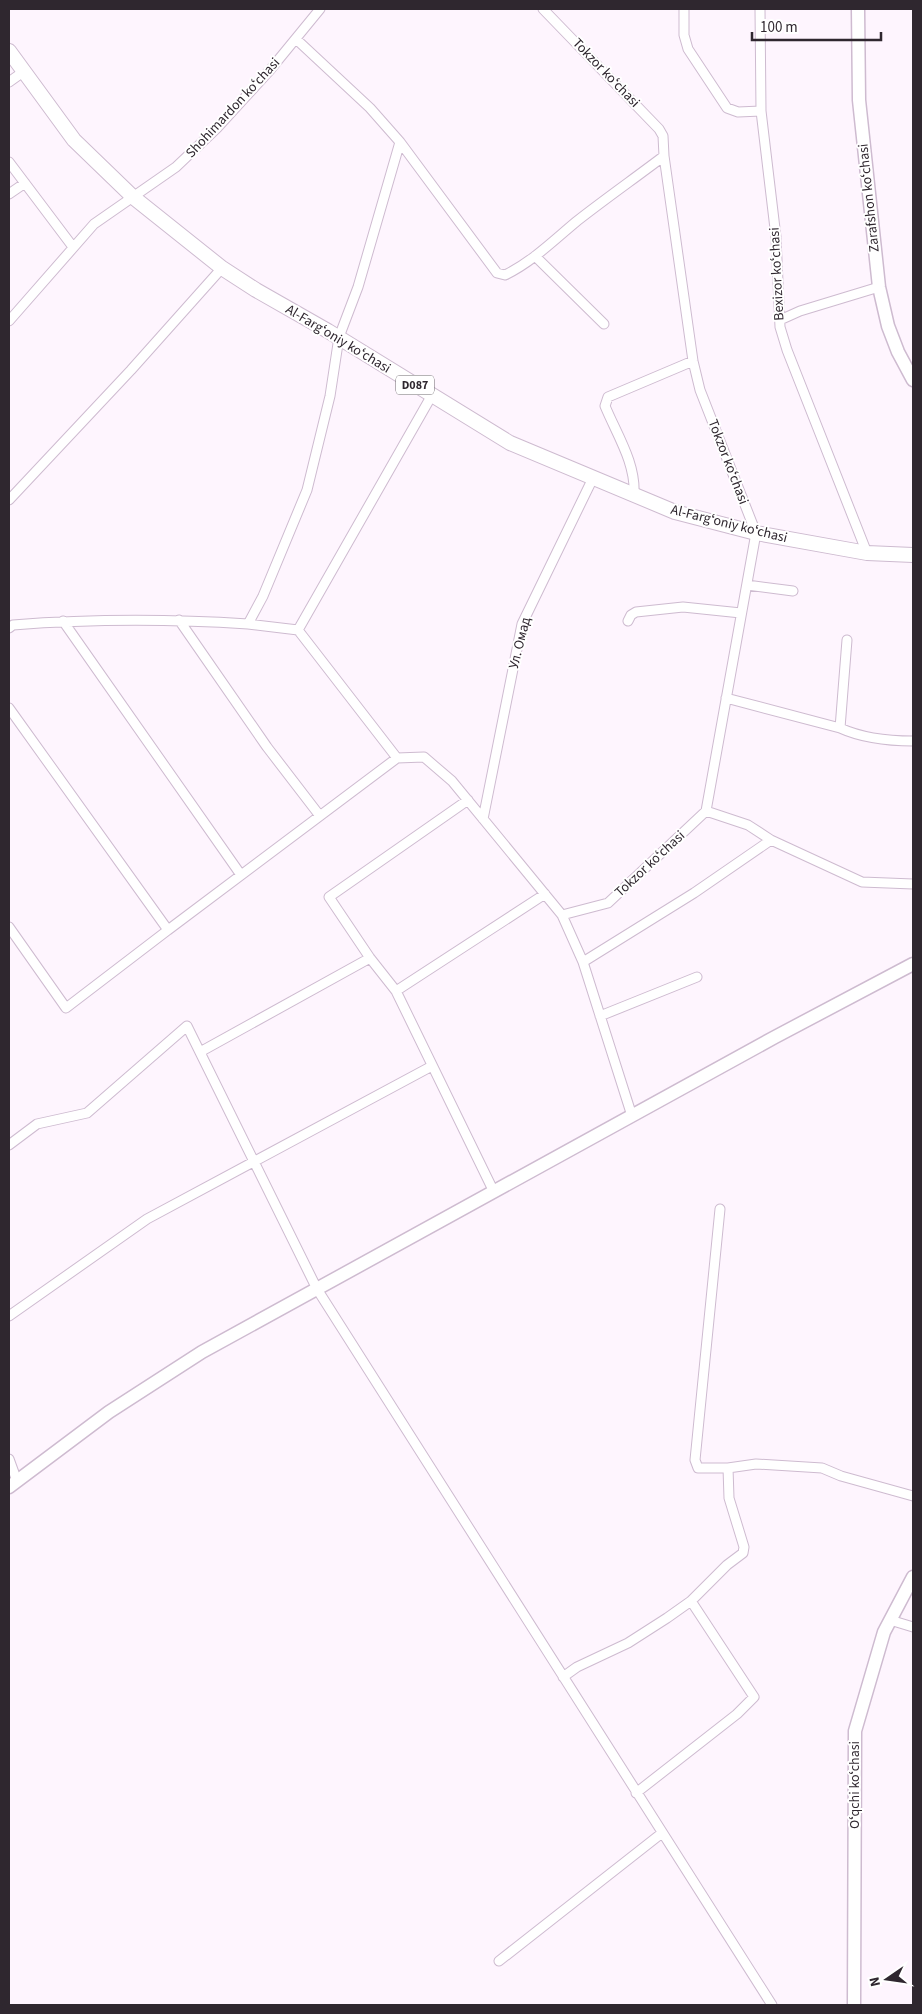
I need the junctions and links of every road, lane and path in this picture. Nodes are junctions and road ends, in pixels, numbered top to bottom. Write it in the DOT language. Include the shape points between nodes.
graph roads {
  1 [pos="320,9"];
  2 [pos="543,9"];
  3 [pos="684,9"];
  4 [pos="760,9"];
  5 [pos="858,9"];
  6 [pos="296,39"];
  7 [pos="9,51"];
  8 [pos="23,72"];
  9 [pos="9,82"];
  10 [pos="761,111"];
  11 [pos="400,142"];
  12 [pos="664,156"];
  13 [pos="9,162"];
  14 [pos="25,184"];
  15 [pos="9,194"];
  16 [pos="133,197"];
  17 [pos="74,247"];
  18 [pos="535,256"];
  19 [pos="222,268"];
  20 [pos="879,287"];
  21 [pos="780,320"];
  22 [pos="9,321"];
  23 [pos="604,324"];
  24 [pos="339,337"];
  25 [pos="693,361"];
  26 [pos="913,380"];
  27 [pos="432,395"];
  28 [pos="594,478"];
  29 [pos="634,495"];
  30 [pos="9,500"];
  31 [pos="756,533"];
  32 [pos="868,553"];
  33 [pos="913,555"];
  34 [pos="746,585"];
  35 [pos="792,591"];
  36 [pos="741,613"];
  37 [pos="179,620"];
  38 [pos="63,621"];
  39 [pos="628,621"];
  40 [pos="248,624"];
  41 [pos="9,628"];
  42 [pos="298,630"];
  43 [pos="847,640"];
  44 [pos="726,698"];
  45 [pos="9,708"];
  46 [pos="840,728"];
  47 [pos="913,741"];
  48 [pos="396,758"];
  49 [pos="468,800"];
  50 [pos="706,811"];
  51 [pos="320,816"];
  52 [pos="484,819"];
  53 [pos="771,840"];
  54 [pos="241,875"];
  55 [pos="913,884"];
  56 [pos="545,894"];
  57 [pos="562,915"];
  58 [pos="9,927"];
  59 [pos="168,930"];
  60 [pos="370,958"];
  61 [pos="583,962"];
  62 [pos="913,964"];
  63 [pos="697,977"];
  64 [pos="396,991"];
  65 [pos="600,1016"];
  66 [pos="200,1052"];
  67 [pos="432,1066"];
  68 [pos="632,1116"];
  69 [pos="9,1145"];
  70 [pos="254,1161"];
  71 [pos="494,1192"];
  72 [pos="720,1209"];
  73 [pos="317,1289"];
  74 [pos="9,1316"];
  75 [pos="9,1459"];
  76 [pos="728,1468"];
  77 [pos="13,1484"];
  78 [pos="913,1496"];
  79 [pos="913,1577"];
  80 [pos="691,1601"];
  81 [pos="890,1620"];
  82 [pos="913,1627"];
  83 [pos="563,1677"];
  84 [pos="636,1793"];
  85 [pos="662,1833"];
  86 [pos="499,1962"];
  87 [pos="772,2005"];
  88 [pos="854,2005"];
  1 -- 6 [label="street, Shohimardon koʻchasi"];
  2 -- 12 [label="street, Tokzor koʻchasi" via="659,129 663,136"];
  3 -- 10 [label="street" via="684,35 688,49 727,108 738,112"];
  4 -- 10 [label="street, Bexizor koʻchasi"];
  5 -- 20 [label="street, Zarafshon koʻchasi" via="858,100"];
  6 -- 11 [label="street" via="370,108"];
  6 -- 16 [label="street, Shohimardon koʻchasi" via="217,128 176,167"];
  7 -- 8 [label="main road, Al-Fargʻoniy koʻchasi / D087"];
  8 -- 9 [label="street"];
  8 -- 16 [label="main road, Al-Fargʻoniy koʻchasi / D087" via="74,140"];
  10 -- 21 [label="street, Bexizor koʻchasi" via="776,236"];
  11 -- 18 [label="street" via="497,273 505,275"];
  11 -- 24 [label="street" via="358,287"];
  12 -- 18 [label="street"];
  12 -- 25 [label="street, Tokzor koʻchasi"];
  13 -- 14 [label="street"];
  14 -- 15 [label="street"];
  14 -- 17 [label="street"];
  16 -- 17 [label="street, Shohimardon koʻchasi" via="94,224"];
  16 -- 19 [label="main road, Al-Fargʻoniy koʻchasi / D087"];
  17 -- 22 [label="street, Shohimardon koʻchasi"];
  18 -- 23 [label="street"];
  19 -- 24 [label="main road, Al-Fargʻoniy koʻchasi / D087"];
  19 -- 30 [label="street"];
  20 -- 21 [label="street"];
  20 -- 26 [label="street, Zarafshon koʻchasi" via="888,326"];
  21 -- 32 [label="street, Bexizor koʻchasi" via="787,350"];
  24 -- 27 [label="main road, Al-Fargʻoniy koʻchasi / D087"];
  24 -- 40 [label="street" via="330,396 307,490"];
  25 -- 29 [label="street" via="605,401 631,464"];
  25 -- 31 [label="street, Tokzor koʻchasi" via="700,390"];
  27 -- 28 [label="main road, Al-Fargʻoniy koʻchasi / D087" via="510,443"];
  27 -- 42 [label="street"];
  28 -- 29 [label="main road, Al-Fargʻoniy koʻchasi / D087"];
  28 -- 52 [label="street, Ул. Омад" via="522,624"];
  29 -- 31 [label="main road, Al-Fargʻoniy koʻchasi / D087" via="675,512"];
  31 -- 32 [label="main road, Al-Fargʻoniy koʻchasi / D087"];
  31 -- 34 [label="street"];
  32 -- 33 [label="main road, Al-Fargʻoniy koʻchasi / D087"];
  34 -- 35 [label="street"];
  34 -- 36 [label="street"];
  36 -- 39 [label="street" via="683,607 636,612"];
  36 -- 44 [label="street"];
  37 -- 38 [label="street"];
  37 -- 40 [label="street"];
  37 -- 51 [label="street" via="267,748"];
  38 -- 41 [label="street"];
  38 -- 54 [label="street"];
  40 -- 42 [label="street"];
  42 -- 48 [label="street"];
  43 -- 46 [label="street"];
  44 -- 46 [label="street"];
  44 -- 50 [label="street"];
  45 -- 59 [label="street"];
  46 -- 47 [label="street" via="892,741"];
  48 -- 49 [label="street" via="424,757"];
  48 -- 51 [label="street"];
  49 -- 52 [label="street"];
  49 -- 60 [label="street" via="329,897"];
  50 -- 53 [label="street" via="748,825"];
  50 -- 57 [label="street, Tokzor koʻchasi" via="608,903"];
  51 -- 54 [label="street"];
  52 -- 56 [label="street"];
  53 -- 55 [label="street" via="862,882"];
  53 -- 61 [label="street"];
  54 -- 59 [label="street"];
  56 -- 57 [label="street"];
  56 -- 64 [label="street"];
  57 -- 61 [label="street"];
  58 -- 59 [label="street" via="66,1008"];
  60 -- 64 [label="street"];
  60 -- 66 [label="street"];
  61 -- 65 [label="street"];
  62 -- 68 [label="street"];
  63 -- 65 [label="street"];
  64 -- 67 [label="street"];
  65 -- 68 [label="street"];
  66 -- 69 [label="street" via="187,1026 87,1113 37,1124"];
  66 -- 70 [label="street"];
  67 -- 70 [label="street"];
  67 -- 71 [label="street"];
  68 -- 71 [label="street"];
  70 -- 73 [label="street"];
  70 -- 74 [label="street" via="147,1219"];
  71 -- 73 [label="street"];
  72 -- 76 [label="street" via="694,1460 698,1468"];
  73 -- 77 [label="street" via="202,1352 109,1412"];
  73 -- 83 [label="street"];
  75 -- 77 [label="street"];
  76 -- 78 [label="street" via="756,1464 822,1468"];
  76 -- 80 [label="street" via="729,1498 743,1553"];
  79 -- 81 [label="street, Oʻqchi koʻchasi"];
  80 -- 83 [label="street" via="628,1643"];
  80 -- 84 [label="street" via="754,1697"];
  81 -- 82 [label="street"];
  81 -- 88 [label="street, Oʻqchi koʻchasi" via="855,1731"];
  83 -- 84 [label="street"];
  84 -- 85 [label="street"];
  85 -- 86 [label="street"];
  85 -- 87 [label="street"];
}
